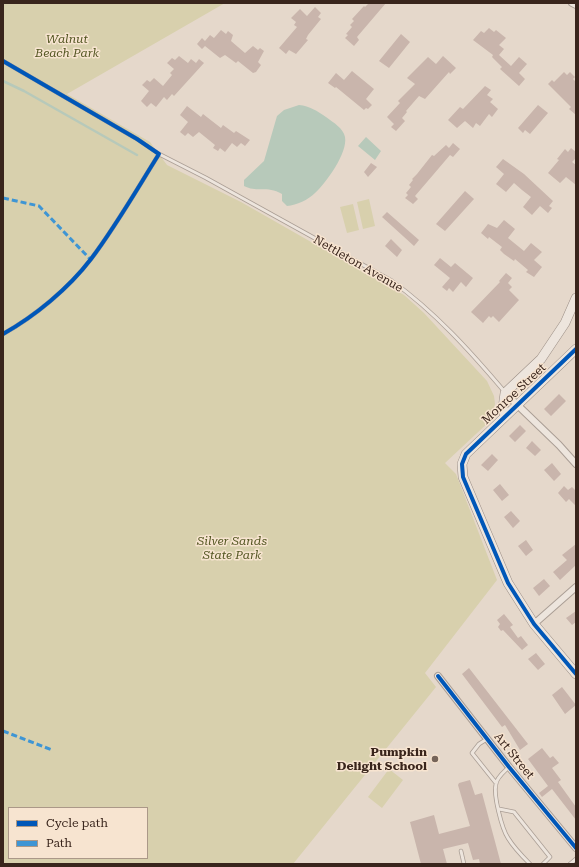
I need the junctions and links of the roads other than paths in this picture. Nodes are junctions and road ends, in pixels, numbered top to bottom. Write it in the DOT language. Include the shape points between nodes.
graph roads {
  1 [pos="572,3"];
  2 [pos="576,5"];
  3 [pos="3,61"];
  4 [pos="159,154"];
  5 [pos="576,298"];
  6 [pos="3,334"];
  7 [pos="576,350"];
  8 [pos="505,393"];
  9 [pos="518,406"];
  10 [pos="505,416"];
  11 [pos="576,464"];
  12 [pos="576,588"];
  13 [pos="534,624"];
  14 [pos="576,674"];
  15 [pos="438,676"];
  16 [pos="487,739"];
  17 [pos="509,767"];
  18 [pos="496,783"];
  19 [pos="499,809"];
  20 [pos="576,848"];
  21 [pos="461,851"];
  22 [pos="576,859"];
  23 [pos="464,864"];
  24 [pos="530,864"];
  25 [pos="543,864"];
  26 [pos="570,864"];
  1 -- 2 [label="street"];
  3 -- 4 [label="lane, Nettleton Avenue" via="137,138"];
  4 -- 6 [label="lane" via="90,260 62,290 22,323"];
  4 -- 8 [label="lane, Nettleton Avenue" via="392,281 419,300 440,320"];
  5 -- 8 [label="street, Monroe Street" via="565,323 541,359"];
  7 -- 9 [label="street, Monroe Street"];
  8 -- 9 [label="street, Nettleton Avenue"];
  8 -- 10 [label="street, Monroe Street"];
  9 -- 10 [label="street, Monroe Street"];
  9 -- 11 [label="street, Nettleton Avenue"];
  10 -- 13 [label="street, Monroe Street" via="466,454 462,470 470,495 508,583"];
  12 -- 13 [label="street"];
  13 -- 14 [label="street"];
  15 -- 16 [label="street, Art Street"];
  16 -- 17 [label="street, Art Street"];
  16 -- 18 [label="lane" via="476,747 472,754"];
  17 -- 18 [label="lane"];
  17 -- 20 [label="street, Art Street"];
  18 -- 19 [label="lane"];
  19 -- 24 [label="lane" via="507,837"];
  19 -- 25 [label="lane" via="514,812 545,849 550,857"];
  21 -- 23 [label="lane"];
  22 -- 26 [label="lane"];
}
